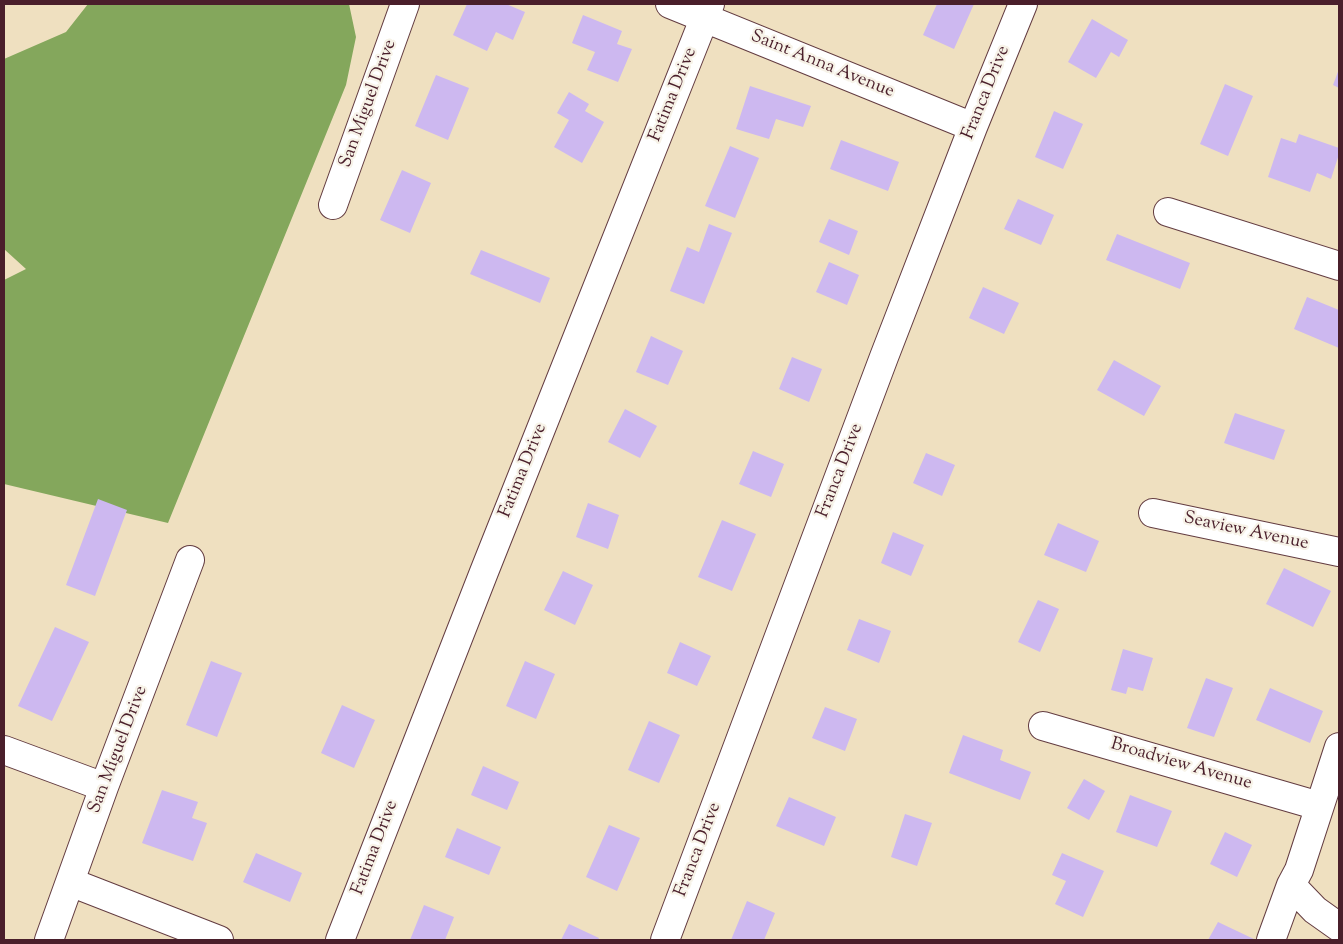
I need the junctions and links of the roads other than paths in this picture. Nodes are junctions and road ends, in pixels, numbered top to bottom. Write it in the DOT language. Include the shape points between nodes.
graph roads {
  1 [pos="405,4"];
  2 [pos="670,4"];
  3 [pos="1023,4"];
  4 [pos="707,11"];
  5 [pos="973,127"];
  6 [pos="333,205"];
  7 [pos="1168,212"];
  8 [pos="1339,266"];
  9 [pos="1153,513"];
  10 [pos="1339,552"];
  11 [pos="190,560"];
  12 [pos="1043,726"];
  13 [pos="1339,747"];
  14 [pos="4,750"];
  15 [pos="104,787"];
  16 [pos="1319,806"];
  17 [pos="70,882"];
  18 [pos="1291,885"];
  19 [pos="1339,927"];
  20 [pos="49,940"];
  21 [pos="219,940"];
  22 [pos="340,940"];
  23 [pos="665,940"];
  24 [pos="1271,940"];
  1 -- 6 [label="street, San Miguel Drive"];
  2 -- 4 [label="street, Saint Anna Avenue"];
  3 -- 5 [label="street, Franca Drive"];
  4 -- 5 [label="street, Saint Anna Avenue"];
  4 -- 22 [label="street, Fatima Drive"];
  5 -- 23 [label="street, Franca Drive"];
  7 -- 8 [label="street"];
  9 -- 10 [label="street, Seaview Avenue"];
  11 -- 15 [label="street, San Miguel Drive"];
  12 -- 16 [label="street, Broadview Avenue"];
  13 -- 16 [label="street"];
  14 -- 15 [label="street"];
  15 -- 17 [label="street, San Miguel Drive"];
  16 -- 18 [label="street" via="1299,870"];
  17 -- 20 [label="street, San Miguel Drive"];
  17 -- 21 [label="street"];
  18 -- 19 [label="street" via="1315,910"];
  18 -- 24 [label="street"];
}
